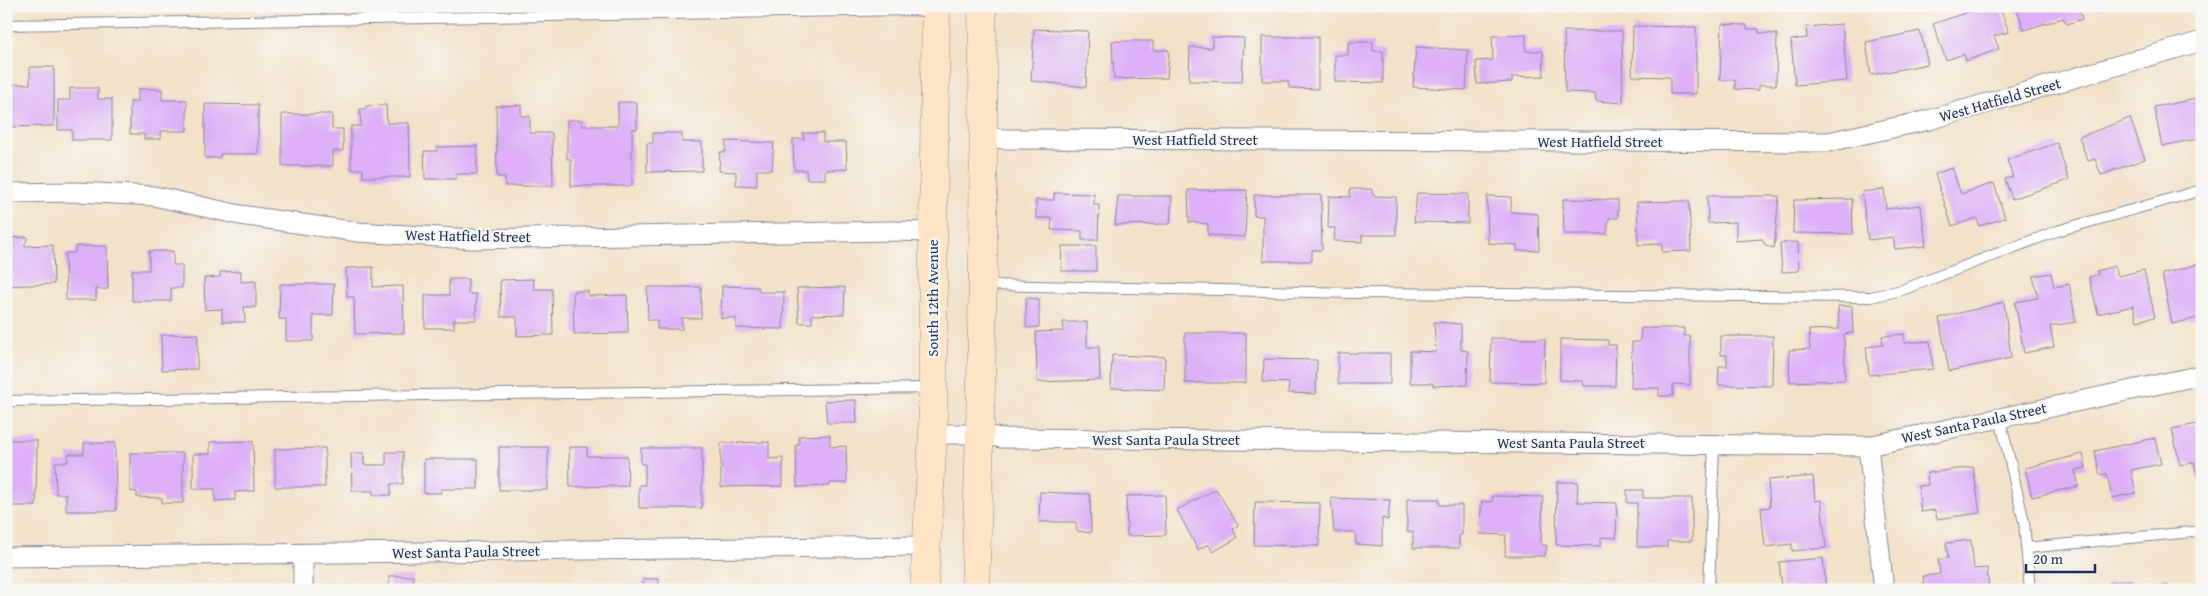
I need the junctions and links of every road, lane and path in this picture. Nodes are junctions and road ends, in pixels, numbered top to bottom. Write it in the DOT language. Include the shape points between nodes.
graph roads {
  1 [pos="982,6"];
  2 [pos="936,9"];
  3 [pos="6,25"];
  4 [pos="2202,40"];
  5 [pos="985,138"];
  6 [pos="2202,190"];
  7 [pos="6,193"];
  8 [pos="933,232"];
  9 [pos="983,285"];
  10 [pos="2202,375"];
  11 [pos="934,388"];
  12 [pos="6,401"];
  13 [pos="2000,418"];
  14 [pos="933,434"];
  15 [pos="981,434"];
  16 [pos="1714,444"];
  17 [pos="1868,446"];
  18 [pos="2202,531"];
  19 [pos="926,546"];
  20 [pos="2026,548"];
  21 [pos="303,554"];
  22 [pos="6,557"];
  23 [pos="303,590"];
  24 [pos="924,590"];
  25 [pos="975,590"];
  26 [pos="1617,590"];
  27 [pos="1625,590"];
  28 [pos="1709,590"];
  29 [pos="1884,590"];
  30 [pos="2030,590"];
  1 -- 5 [label="main road"];
  2 -- 3 [label="lane"];
  2 -- 8 [label="main road, South 12th Avenue"];
  4 -- 5 [label="street, West Hatfield Street" via="1929,120 1828,142"];
  5 -- 9 [label="main road"];
  6 -- 9 [label="lane" via="2057,231 1902,290 1871,296 1355,293"];
  7 -- 8 [label="street, West Hatfield Street" via="154,196 240,214 358,232 472,239"];
  8 -- 11 [label="main road, South 12th Avenue"];
  9 -- 15 [label="main road"];
  10 -- 13 [label="street, West Santa Paula Street"];
  11 -- 12 [label="lane"];
  11 -- 14 [label="main road, South 12th Avenue"];
  13 -- 17 [label="street, West Santa Paula Street"];
  13 -- 20 [label="lane" via="2024,522"];
  14 -- 15 [label="street, West Santa Paula Street"];
  14 -- 19 [label="main road, South 12th Avenue"];
  15 -- 16 [label="street, West Santa Paula Street" via="1001,438"];
  15 -- 25 [label="main road"];
  16 -- 17 [label="street, West Santa Paula Street"];
  16 -- 28 [label="lane"];
  17 -- 29 [label="street"];
  18 -- 20 [label="lane"];
  19 -- 21 [label="street, West Santa Paula Street"];
  19 -- 24 [label="main road, South 12th Avenue"];
  20 -- 30 [label="lane"];
  21 -- 22 [label="street, West Santa Paula Street"];
  21 -- 23 [label="street"];
  26 -- 27 [label="lane"];
}
